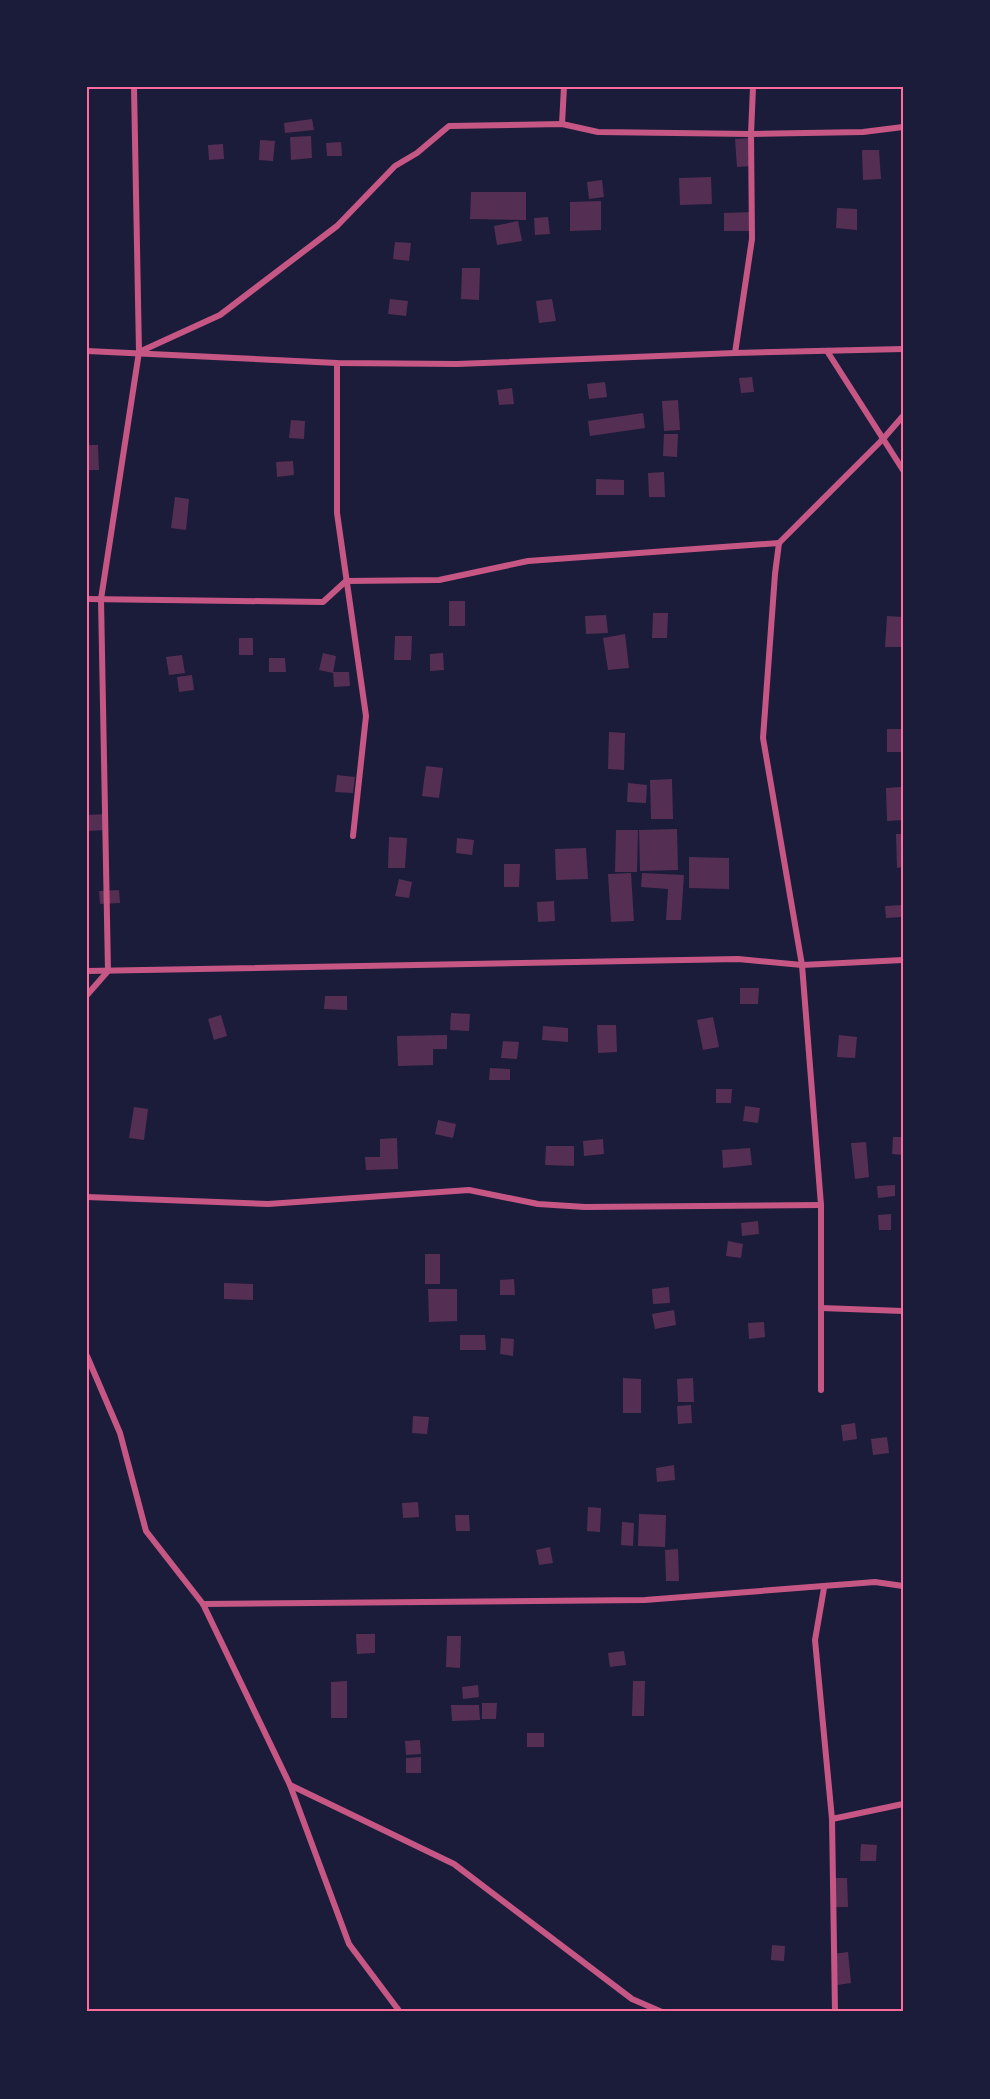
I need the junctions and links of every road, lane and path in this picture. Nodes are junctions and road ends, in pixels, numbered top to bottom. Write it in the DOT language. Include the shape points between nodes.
graph roads {
  1 [pos="134,87"];
  2 [pos="564,87"];
  3 [pos="753,87"];
  4 [pos="562,124"];
  5 [pos="903,127"];
  6 [pos="751,134"];
  7 [pos="903,349"];
  8 [pos="87,351"];
  9 [pos="827,351"];
  10 [pos="139,352"];
  11 [pos="735,353"];
  12 [pos="337,363"];
  13 [pos="903,416"];
  14 [pos="883,439"];
  15 [pos="903,470"];
  16 [pos="779,543"];
  17 [pos="346,581"];
  18 [pos="87,599"];
  19 [pos="101,599"];
  20 [pos="353,836"];
  21 [pos="903,960"];
  22 [pos="802,965"];
  23 [pos="87,971"];
  24 [pos="108,971"];
  25 [pos="87,995"];
  26 [pos="87,1197"];
  27 [pos="821,1205"];
  28 [pos="821,1308"];
  29 [pos="903,1311"];
  30 [pos="87,1356"];
  31 [pos="821,1390"];
  32 [pos="903,1586"];
  33 [pos="824,1587"];
  34 [pos="203,1604"];
  35 [pos="290,1785"];
  36 [pos="903,1804"];
  37 [pos="832,1819"];
  38 [pos="400,2012"];
  39 [pos="662,2012"];
  40 [pos="835,2012"];
  1 -- 10 [label="street"];
  2 -- 4 [label="street"];
  3 -- 6 [label="street"];
  4 -- 6 [label="street" via="598,132"];
  4 -- 10 [label="street" via="448,126 395,166 337,226 220,315"];
  5 -- 6 [label="street" via="863,132"];
  6 -- 11 [label="street" via="752,239"];
  7 -- 9 [label="street"];
  8 -- 10 [label="street"];
  9 -- 11 [label="street"];
  9 -- 14 [label="street"];
  10 -- 12 [label="street"];
  10 -- 19 [label="street"];
  11 -- 12 [label="street" via="457,364"];
  12 -- 17 [label="street" via="337,513"];
  13 -- 14 [label="street"];
  14 -- 15 [label="street"];
  14 -- 16 [label="street"];
  16 -- 17 [label="street" via="528,561 439,580"];
  16 -- 22 [label="street" via="763,738"];
  17 -- 19 [label="street" via="323,602"];
  17 -- 20 [label="street" via="366,716"];
  18 -- 19 [label="street"];
  19 -- 24 [label="street"];
  21 -- 22 [label="street"];
  22 -- 24 [label="street" via="738,959"];
  22 -- 27 [label="street"];
  23 -- 24 [label="street"];
  24 -- 25 [label="street"];
  26 -- 27 [label="street" via="268,1204 469,1190 538,1204 585,1207"];
  27 -- 28 [label="street"];
  28 -- 29 [label="street"];
  28 -- 31 [label="street"];
  30 -- 34 [label="street" via="120,1433 146,1531"];
  32 -- 33 [label="street" via="875,1582"];
  33 -- 34 [label="street" via="645,1600"];
  33 -- 37 [label="street" via="815,1640"];
  34 -- 35 [label="street"];
  35 -- 38 [label="street" via="349,1944"];
  35 -- 39 [label="street" via="454,1864 632,1999"];
  36 -- 37 [label="street"];
  37 -- 40 [label="street"];
}
